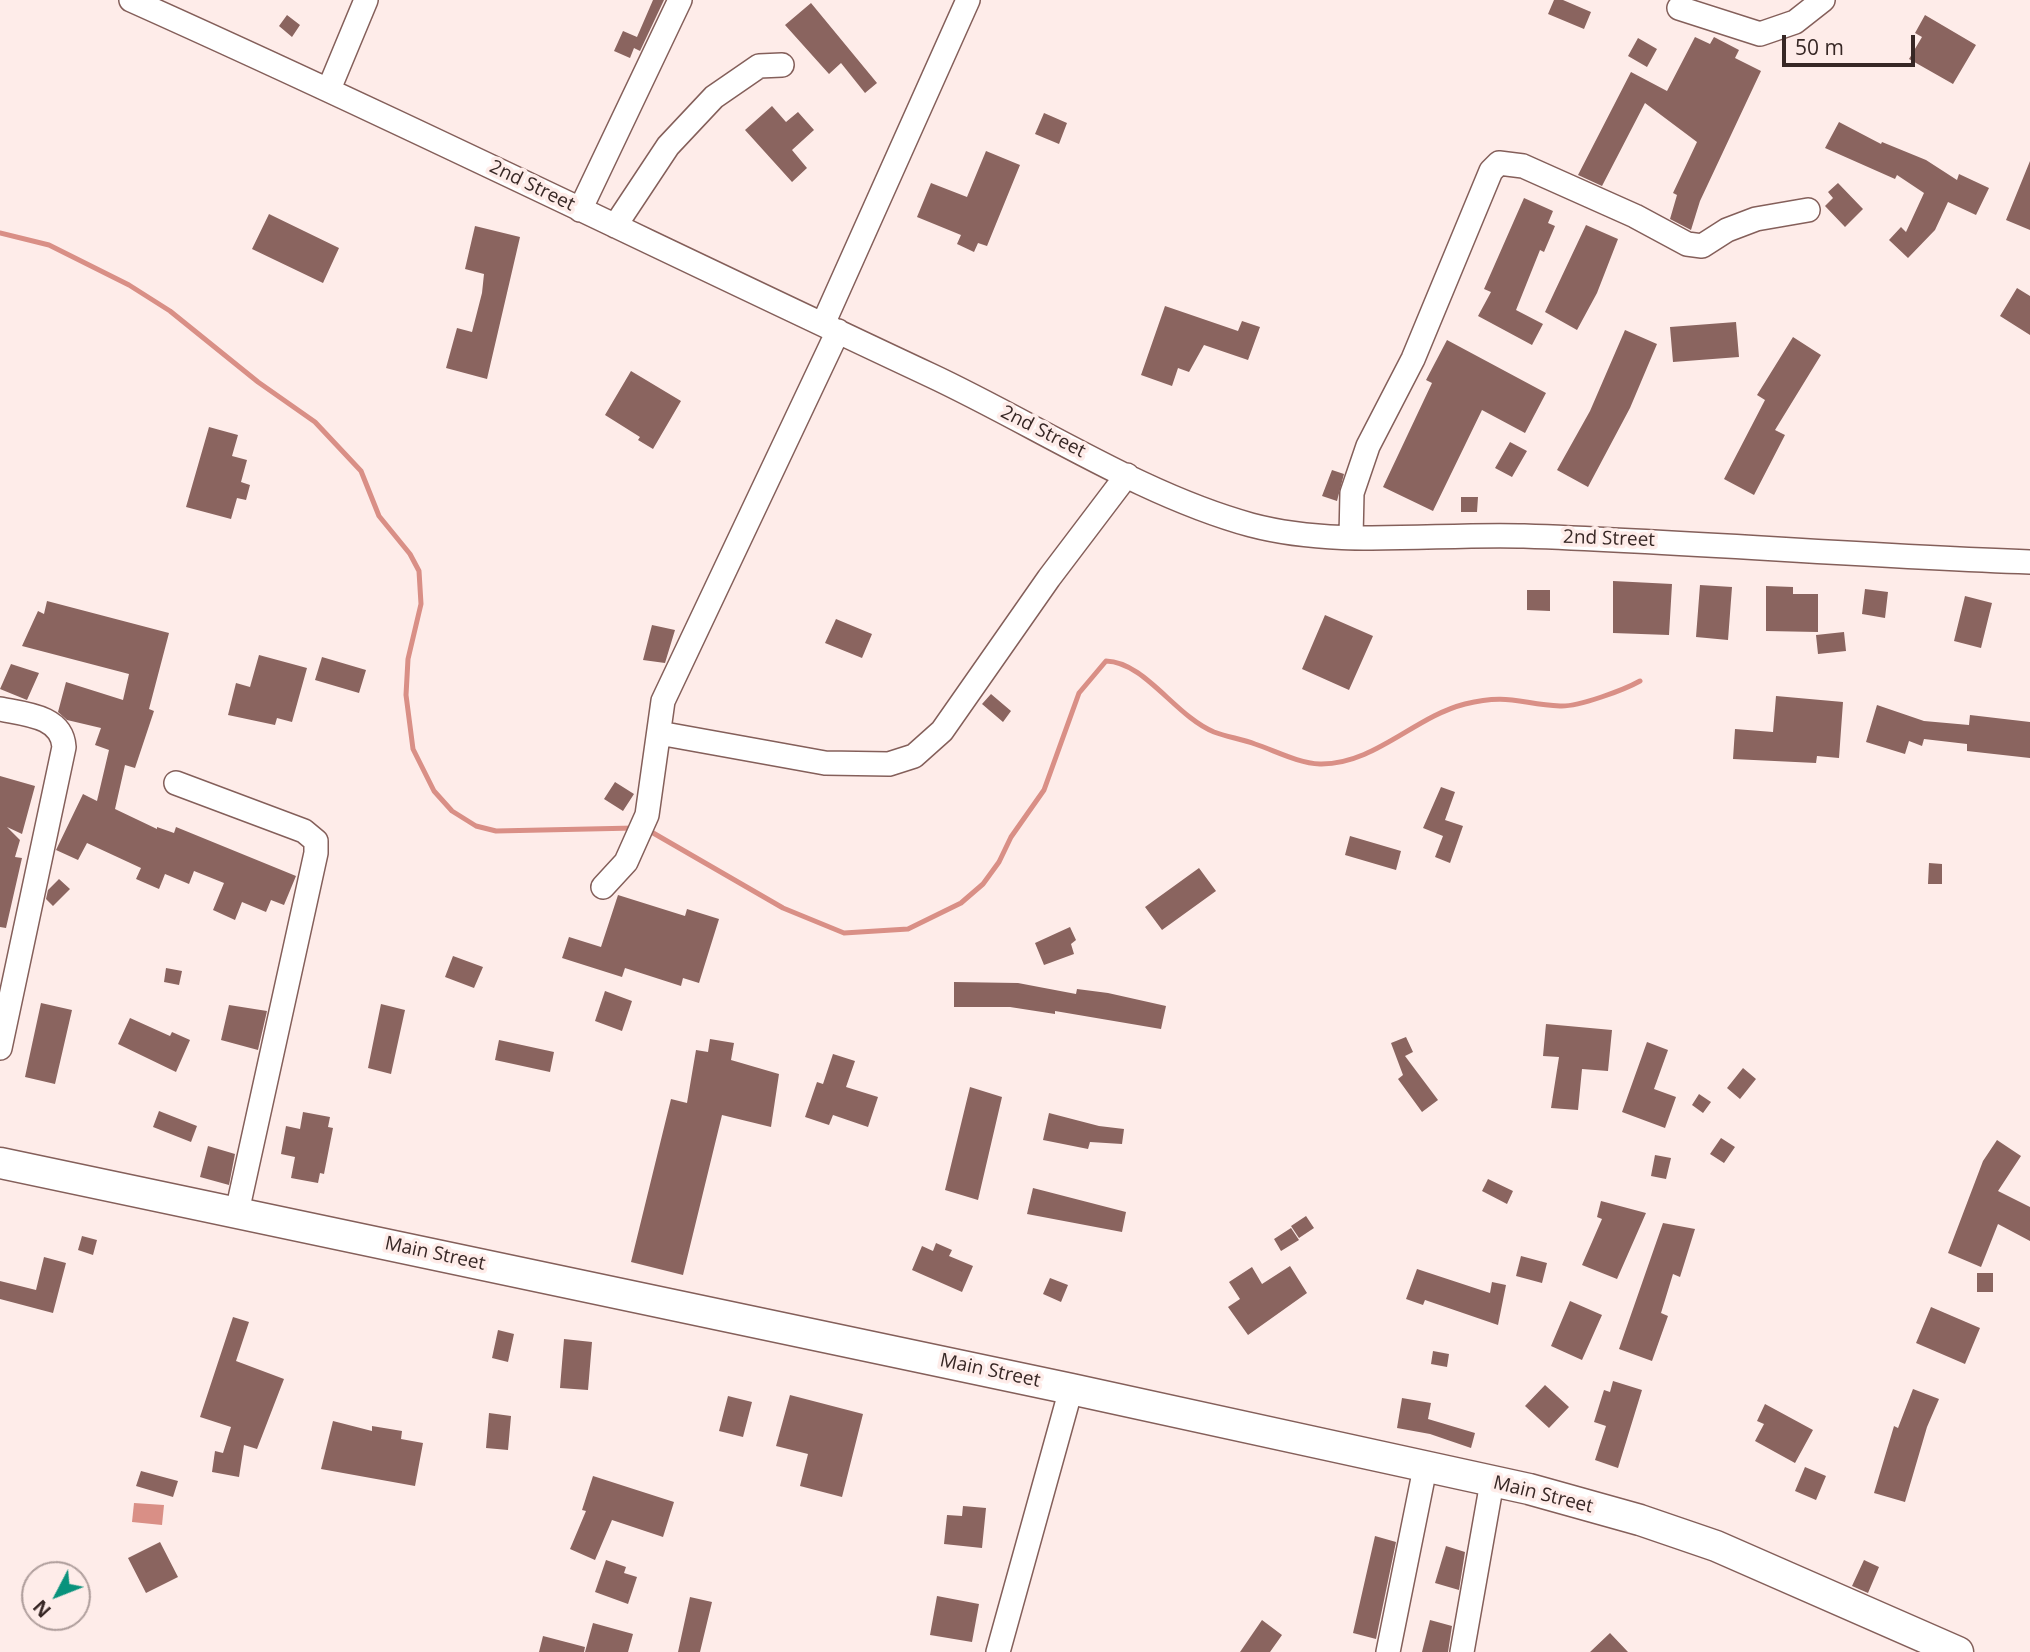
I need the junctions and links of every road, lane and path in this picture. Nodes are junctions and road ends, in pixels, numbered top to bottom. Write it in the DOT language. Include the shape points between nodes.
graph roads {
  1 [pos="131,0"];
  2 [pos="366,0"];
  3 [pos="680,0"];
  4 [pos="968,0"];
  5 [pos="1823,0"];
  6 [pos="1679,8"];
  7 [pos="782,65"];
  8 [pos="329,89"];
  9 [pos="580,209"];
  10 [pos="1808,210"];
  11 [pos="615,226"];
  12 [pos="830,328"];
  13 [pos="1127,475"];
  14 [pos="1351,537"];
  15 [pos="2030,562"];
  16 [pos="0,709"];
  17 [pos="659,733"];
  18 [pos="176,783"];
  19 [pos="603,887"];
  20 [pos="0,1048"];
  21 [pos="0,1163"];
  22 [pos="237,1212"];
  23 [pos="1071,1388"];
  24 [pos="1425,1468"];
  25 [pos="1492,1482"];
  26 [pos="998,1652"];
  27 [pos="1388,1652"];
  28 [pos="1462,1652"];
  29 [pos="1958,1652"];
  1 -- 8 [label="street, 2nd Street"];
  2 -- 8 [label="street"];
  3 -- 9 [label="street"];
  4 -- 12 [label="street"];
  5 -- 6 [label="street" via="1795,22 1760,34"];
  7 -- 11 [label="street" via="759,66 714,97 668,146"];
  8 -- 9 [label="street, 2nd Street"];
  9 -- 11 [label="street, 2nd Street"];
  10 -- 14 [label="street" via="1756,219 1702,246 1687,244 1523,166 1499,163 1491,171 1413,359 1368,446 1352,493"];
  11 -- 12 [label="street, 2nd Street"];
  12 -- 13 [label="street, 2nd Street"];
  12 -- 17 [label="street" via="663,701"];
  13 -- 14 [label="street, 2nd Street" via="1255,526 1301,535"];
  13 -- 17 [label="street" via="942,731 914,756 889,764 825,763"];
  14 -- 15 [label="street, 2nd Street" via="1468,534 1582,538"];
  16 -- 20 [label="street" via="49,721 64,747"];
  17 -- 19 [label="street" via="648,814 626,862"];
  18 -- 22 [label="street" via="304,831 316,841"];
  21 -- 22 [label="main road, Main Street"];
  22 -- 23 [label="main road, Main Street"];
  23 -- 24 [label="main road, Main Street"];
  23 -- 26 [label="street"];
  24 -- 25 [label="main road, Main Street"];
  24 -- 27 [label="street"];
  25 -- 28 [label="street"];
  25 -- 29 [label="main road, Main Street" via="1640,1520 1716,1546"];
}
